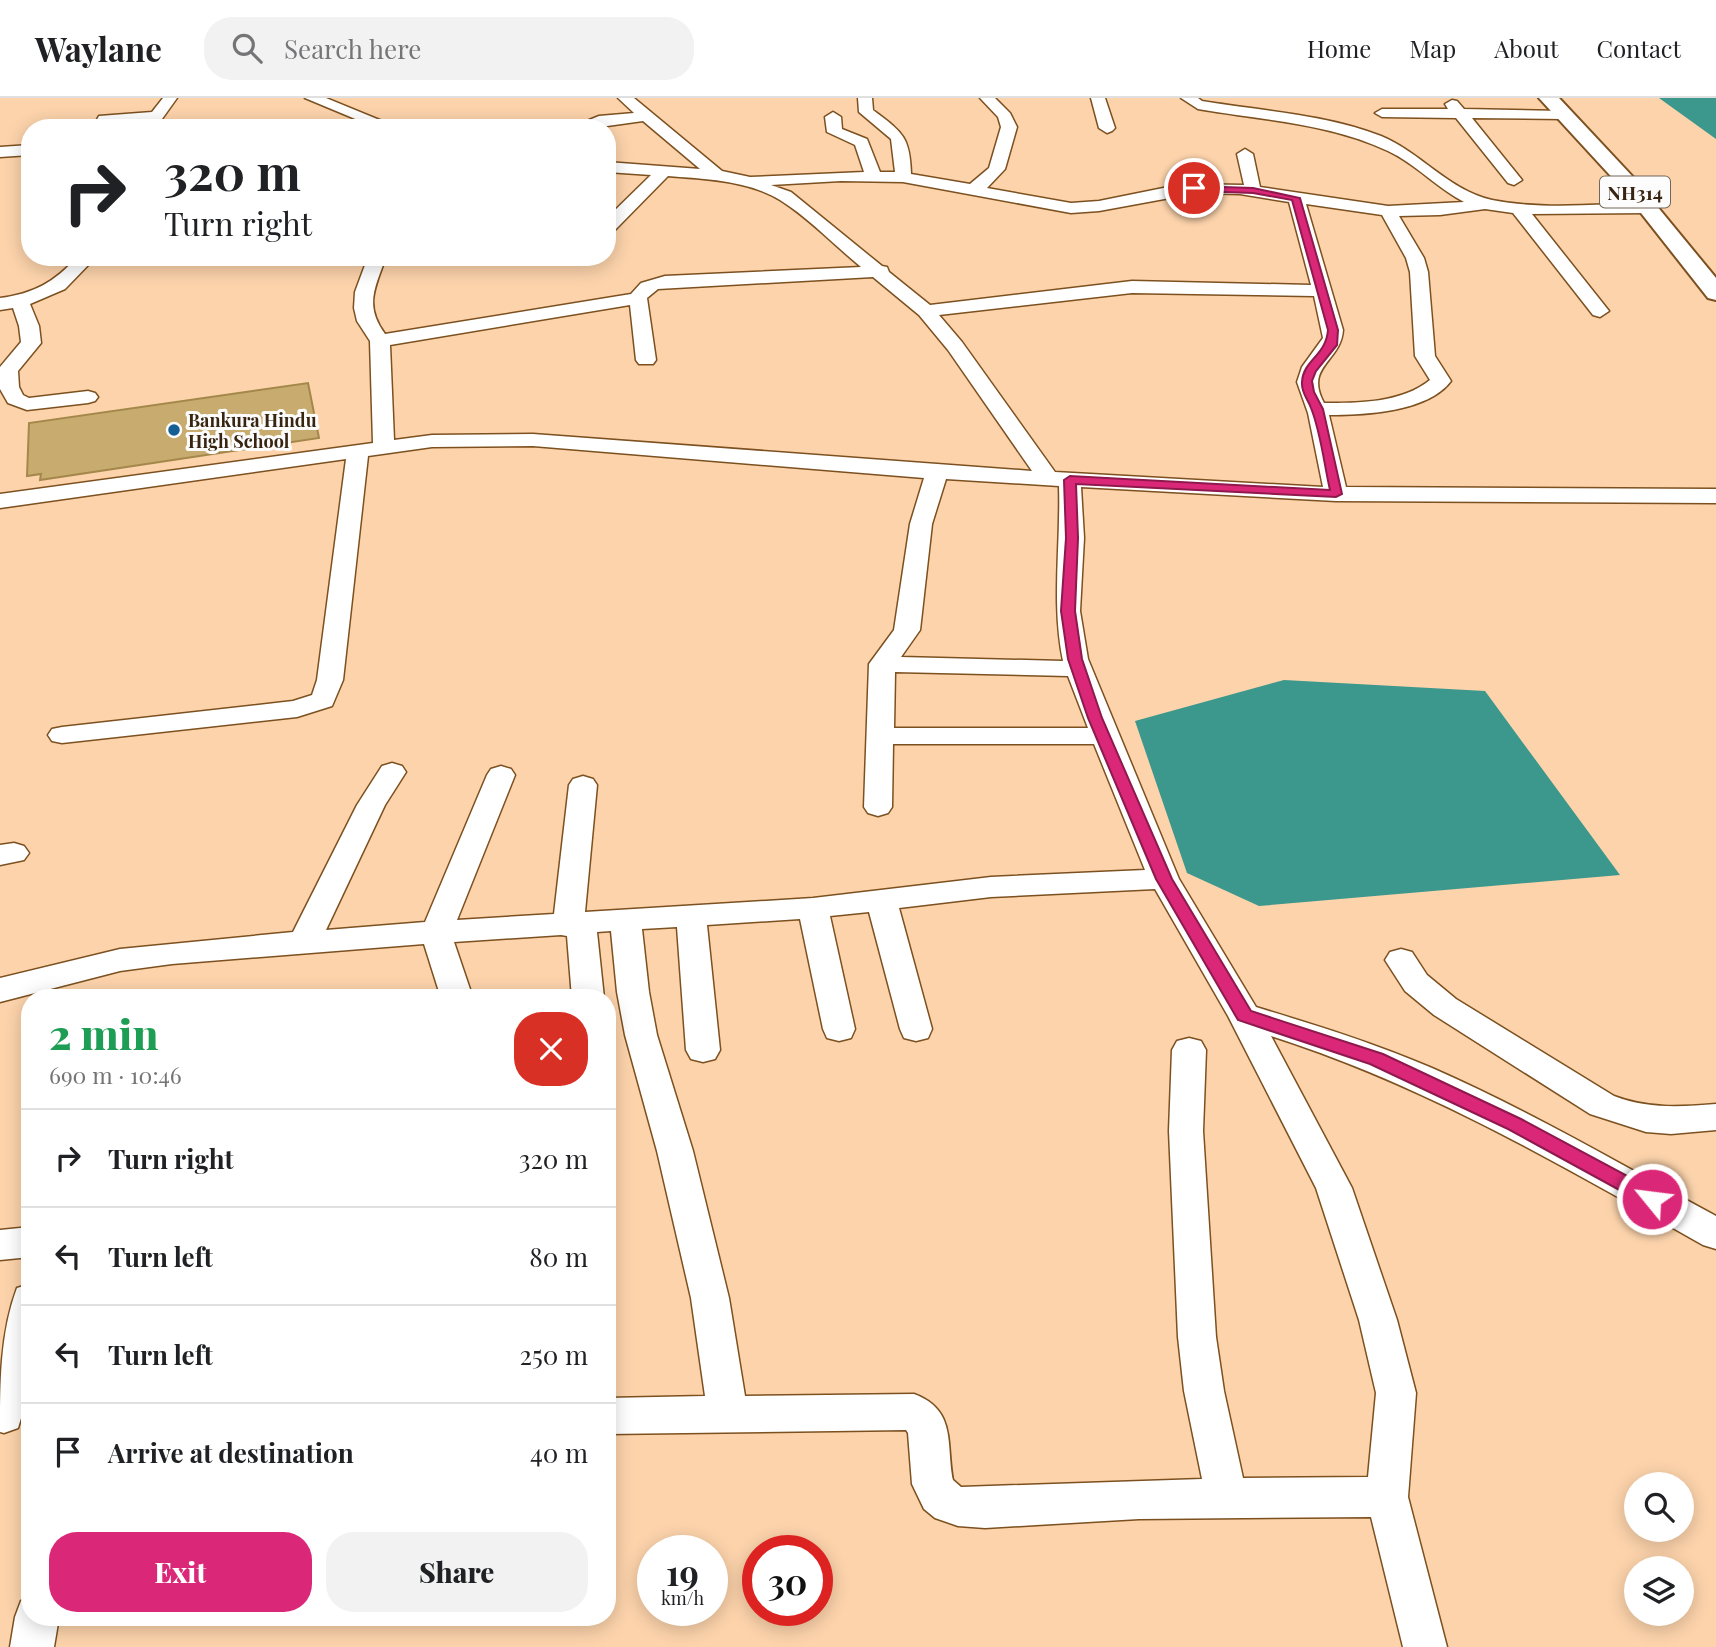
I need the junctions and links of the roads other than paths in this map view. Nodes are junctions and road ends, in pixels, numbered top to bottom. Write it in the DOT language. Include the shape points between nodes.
graph roads {
  1 [pos="170,98"];
  2 [pos="312,98"];
  3 [pos="625,98"];
  4 [pos="865,98"];
  5 [pos="987,98"];
  6 [pos="1098,98"];
  7 [pos="1188,98"];
  8 [pos="1373,98"];
  9 [pos="1447,98"];
  10 [pos="1548,98"];
  11 [pos="1382,113"];
  12 [pos="1461,114"];
  13 [pos="1563,115"];
  14 [pos="646,116"];
  15 [pos="833,117"];
  16 [pos="104,119"];
  17 [pos="368,119"];
  18 [pos="616,119"];
  19 [pos="1108,128"];
  20 [pos="1395,148"];
  21 [pos="21,151"];
  22 [pos="0,152"];
  23 [pos="1245,154"];
  24 [pos="616,168"];
  25 [pos="664,171"];
  26 [pos="717,175"];
  27 [pos="873,176"];
  28 [pos="903,177"];
  29 [pos="1514,180"];
  30 [pos="749,182"];
  31 [pos="972,190"];
  32 [pos="1253,191"];
  33 [pos="1296,198"];
  34 [pos="1484,204"];
  35 [pos="1461,208"];
  36 [pos="1518,208"];
  37 [pos="1647,208"];
  38 [pos="1388,211"];
  39 [pos="616,219"];
  40 [pos="1534,227"];
  41 [pos="79,266"];
  42 [pos="374,266"];
  43 [pos="881,271"];
  44 [pos="1324,291"];
  45 [pos="1716,293"];
  46 [pos="638,298"];
  47 [pos="10,302"];
  48 [pos="926,310"];
  49 [pos="1600,312"];
  50 [pos="380,341"];
  51 [pos="646,360"];
  52 [pos="5,393"];
  53 [pos="88,397"];
  54 [pos="1317,409"];
  55 [pos="384,447"];
  56 [pos="358,450"];
  57 [pos="937,472"];
  58 [pos="1059,478"];
  59 [pos="1336,494"];
  60 [pos="1716,496"];
  61 [pos="0,501"];
  62 [pos="881,664"];
  63 [pos="1078,669"];
  64 [pos="62,735"];
  65 [pos="880,736"];
  66 [pos="1104,736"];
  67 [pos="392,772"];
  68 [pos="501,775"];
  69 [pos="583,785"];
  70 [pos="878,807"];
  71 [pos="1164,879"];
  72 [pos="881,899"];
  73 [pos="813,908"];
  74 [pos="691,917"];
  75 [pos="626,922"];
  76 [pos="575,925"];
  77 [pos="436,933"];
  78 [pos="304,942"];
  79 [pos="1401,960"];
  80 [pos="71,985"];
  81 [pos="454,989"];
  82 [pos="586,989"];
  83 [pos="0,990"];
  84 [pos="1244,1015"];
  85 [pos="839,1029"];
  86 [pos="916,1029"];
  87 [pos="1189,1049"];
  88 [pos="703,1050"];
  89 [pos="1716,1117"];
  90 [pos="1716,1234"];
  91 [pos="21,1243"];
  92 [pos="0,1245"];
  93 [pos="21,1355"];
  94 [pos="728,1414"];
  95 [pos="616,1416"];
  96 [pos="11,1417"];
  97 [pos="1387,1497"];
  98 [pos="1227,1499"];
  99 [pos="36,1626"];
  100 [pos="32,1647"];
  101 [pos="1425,1647"];
  1 -- 16 [label="street" via="157,116"];
  2 -- 17 [label="street"];
  3 -- 14 [label="street"];
  4 -- 28 [label="street" via="866,112 900,138"];
  5 -- 31 [label="street" via="1009,127 995,174"];
  6 -- 19 [label="street"];
  7 -- 20 [label="street" via="1198,104 1349,132"];
  8 -- 11 [label="street"];
  9 -- 12 [label="street"];
  10 -- 13 [label="highway, NH314"];
  11 -- 12 [label="street"];
  11 -- 20 [label="street"];
  12 -- 13 [label="street"];
  12 -- 29 [label="street"];
  13 -- 37 [label="highway, NH314"];
  14 -- 18 [label="street"];
  14 -- 26 [label="street"];
  15 -- 27 [label="street" via="835,132 862,142"];
  20 -- 34 [label="street"];
  21 -- 22 [label="street"];
  23 -- 32 [label="street"];
  24 -- 25 [label="street"];
  25 -- 26 [label="street"];
  25 -- 39 [label="street"];
  26 -- 30 [label="street"];
  27 -- 28 [label="street"];
  27 -- 30 [label="street"];
  28 -- 31 [label="street"];
  30 -- 43 [label="street" via="785,196"];
  31 -- 32 [label="street" via="1084,209 1183,189"];
  32 -- 33 [label="street"];
  33 -- 38 [label="street"];
  33 -- 44 [label="street"];
  34 -- 35 [label="street"];
  34 -- 36 [label="street"];
  35 -- 38 [label="street"];
  35 -- 40 [label="street"];
  36 -- 37 [label="street"];
  36 -- 40 [label="street"];
  37 -- 45 [label="highway, NH314"];
  38 -- 54 [label="street" via="1415,258 1425,356 1441,381 1378,407"];
  40 -- 49 [label="street"];
  41 -- 47 [label="street" via="58,288"];
  42 -- 50 [label="street" via="363,308"];
  43 -- 46 [label="street" via="670,281 649,286"];
  43 -- 48 [label="street"];
  44 -- 48 [label="street" via="1132,287"];
  44 -- 54 [label="street" via="1334,338 1307,381"];
  46 -- 50 [label="street"];
  46 -- 51 [label="street"];
  47 -- 52 [label="street" via="32,336 8,370"];
  48 -- 58 [label="street"];
  50 -- 55 [label="street"];
  52 -- 53 [label="street" via="27,404"];
  54 -- 59 [label="street"];
  55 -- 56 [label="street"];
  55 -- 57 [label="street" via="432,441 533,440"];
  56 -- 61 [label="street"];
  56 -- 64 [label="street" via="330,680 323,700 297,709"];
  57 -- 58 [label="street"];
  57 -- 62 [label="street" via="921,524 907,630"];
  58 -- 59 [label="street"];
  58 -- 63 [label="street" via="1072,538 1068,611"];
  59 -- 60 [label="street"];
  62 -- 63 [label="street"];
  62 -- 65 [label="street"];
  63 -- 66 [label="street"];
  65 -- 66 [label="street"];
  65 -- 70 [label="street"];
  66 -- 71 [label="street"];
  67 -- 78 [label="street"];
  68 -- 77 [label="street"];
  69 -- 76 [label="street"];
  71 -- 72 [label="street" via="990,887"];
  71 -- 84 [label="street"];
  72 -- 73 [label="street"];
  72 -- 86 [label="street"];
  73 -- 74 [label="street"];
  73 -- 85 [label="street"];
  74 -- 75 [label="street"];
  74 -- 88 [label="street"];
  75 -- 76 [label="street"];
  75 -- 94 [label="street" via="632,992 710,1297"];
  76 -- 77 [label="street"];
  76 -- 82 [label="street"];
  77 -- 78 [label="street"];
  77 -- 81 [label="street"];
  78 -- 80 [label="street" via="120,961"];
  79 -- 89 [label="street" via="1416,983 1445,1007 1602,1105 1649,1121"];
  80 -- 83 [label="street"];
  84 -- 90 [label="street" via="1376,1059 1436,1086"];
  84 -- 97 [label="street" via="1334,1188 1378,1320 1396,1392"];
  87 -- 98 [label="street" via="1186,1131 1197,1337"];
  91 -- 92 [label="street"];
  93 -- 96 [label="street"];
  94 -- 95 [label="street"];
  94 -- 98 [label="street" via="914,1412 929,1427 933,1487 944,1501 962,1508"];
  97 -- 98 [label="street"];
  97 -- 101 [label="street"];
  99 -- 100 [label="street"];
}
